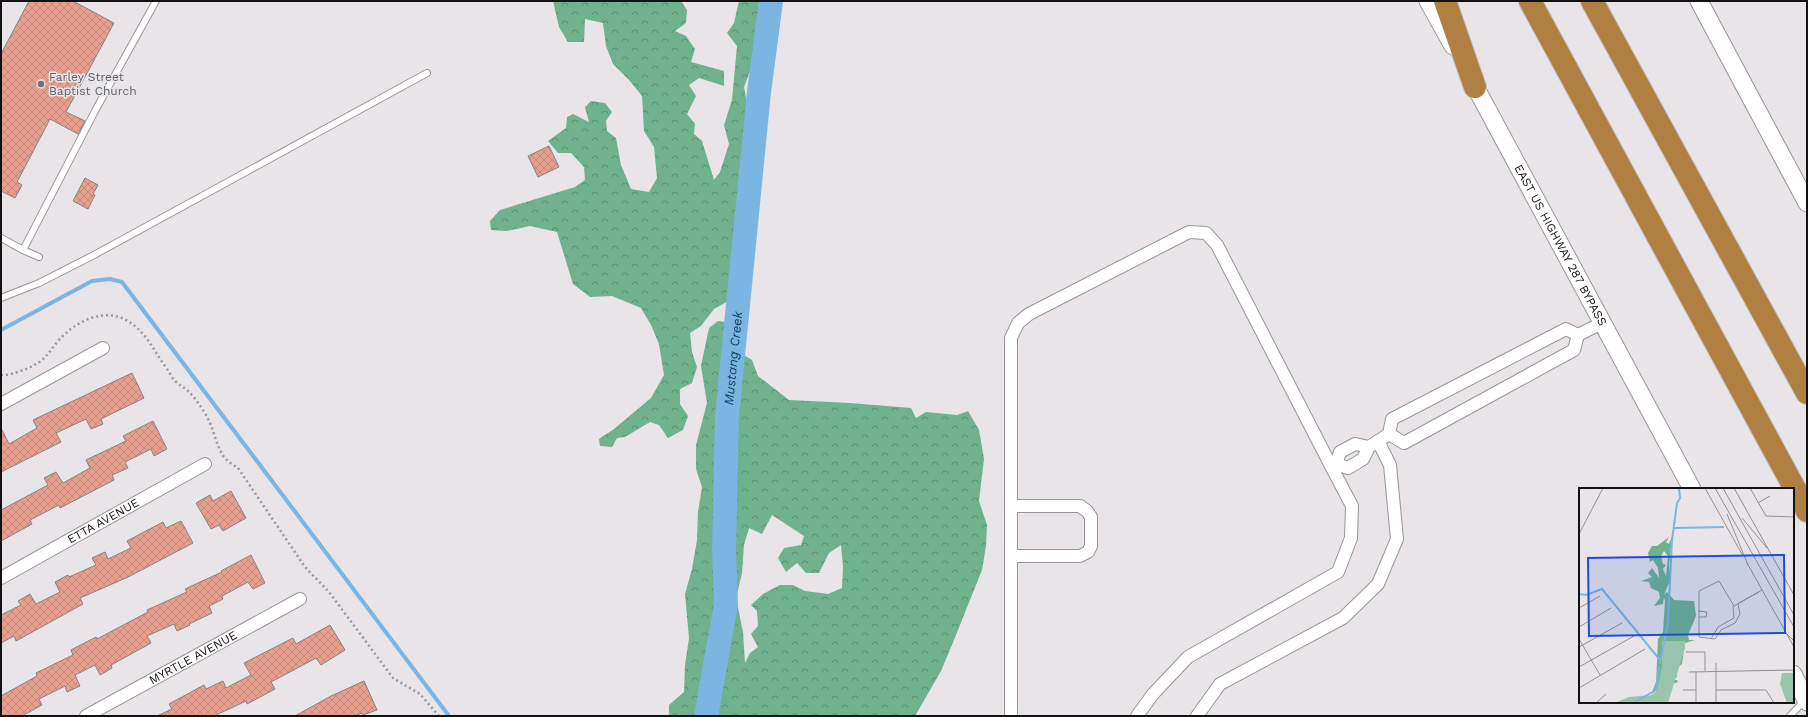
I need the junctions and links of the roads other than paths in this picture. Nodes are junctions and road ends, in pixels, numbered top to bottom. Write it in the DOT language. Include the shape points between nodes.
graph roads {
  1 [pos="156,1"];
  2 [pos="1428,1"];
  3 [pos="1445,1"];
  4 [pos="1530,1"];
  5 [pos="1592,1"];
  6 [pos="1699,1"];
  7 [pos="427,73"];
  8 [pos="1475,87"];
  9 [pos="1807,204"];
  10 [pos="1,238"];
  11 [pos="23,250"];
  12 [pos="39,258"];
  13 [pos="1,298"];
  14 [pos="1602,323"];
  15 [pos="1578,335"];
  16 [pos="103,348"];
  17 [pos="1807,393"];
  18 [pos="1,404"];
  19 [pos="1389,434"];
  20 [pos="1374,444"];
  21 [pos="205,464"];
  22 [pos="1334,465"];
  23 [pos="1691,488"];
  24 [pos="1011,506"];
  25 [pos="1807,511"];
  26 [pos="1011,556"];
  27 [pos="1,578"];
  28 [pos="300,599"];
  29 [pos="1794,676"];
  30 [pos="1806,701"];
  31 [pos="86,716"];
  32 [pos="1012,716"];
  33 [pos="1138,716"];
  34 [pos="1197,716"];
  35 [pos="1790,716"];
  1 -- 11 [label="lane"];
  2 -- 8 [label="main road, EAST US HIGHWAY 287 BYPASS"];
  3 -- 8 [label="highway"];
  4 -- 25 [label="highway"];
  5 -- 17 [label="highway"];
  6 -- 9 [label="main road"];
  7 -- 13 [label="lane" via="94,255 40,283"];
  8 -- 14 [label="main road, EAST US HIGHWAY 287 BYPASS"];
  10 -- 11 [label="lane"];
  11 -- 12 [label="lane"];
  14 -- 15 [label="street"];
  14 -- 23 [label="main road, EAST US HIGHWAY 287 BYPASS"];
  15 -- 19 [label="street" via="1566,330 1392,419"];
  15 -- 19 [label="street" via="1574,350 1404,443"];
  16 -- 18 [label="street"];
  19 -- 20 [label="street"];
  20 -- 22 [label="street" via="1355,444 1340,452"];
  20 -- 22 [label="street" via="1363,459 1348,468"];
  20 -- 34 [label="street" via="1390,465 1397,539 1378,584 1343,618 1220,684"];
  21 -- 27 [label="street, ETTA AVENUE"];
  22 -- 24 [label="street" via="1217,245 1206,232 1189,232 1029,314 1018,323 1011,338"];
  22 -- 33 [label="street" via="1352,506 1351,538 1338,572 1188,657 1153,694"];
  24 -- 26 [label="street"];
  24 -- 26 [label="street" via="1080,506 1091,517 1091,546 1088,552 1080,556"];
  26 -- 32 [label="street"];
  28 -- 31 [label="street, MYRTLE AVENUE"];
  29 -- 30 [label="main road"];
  30 -- 35 [label="lane"];
}
